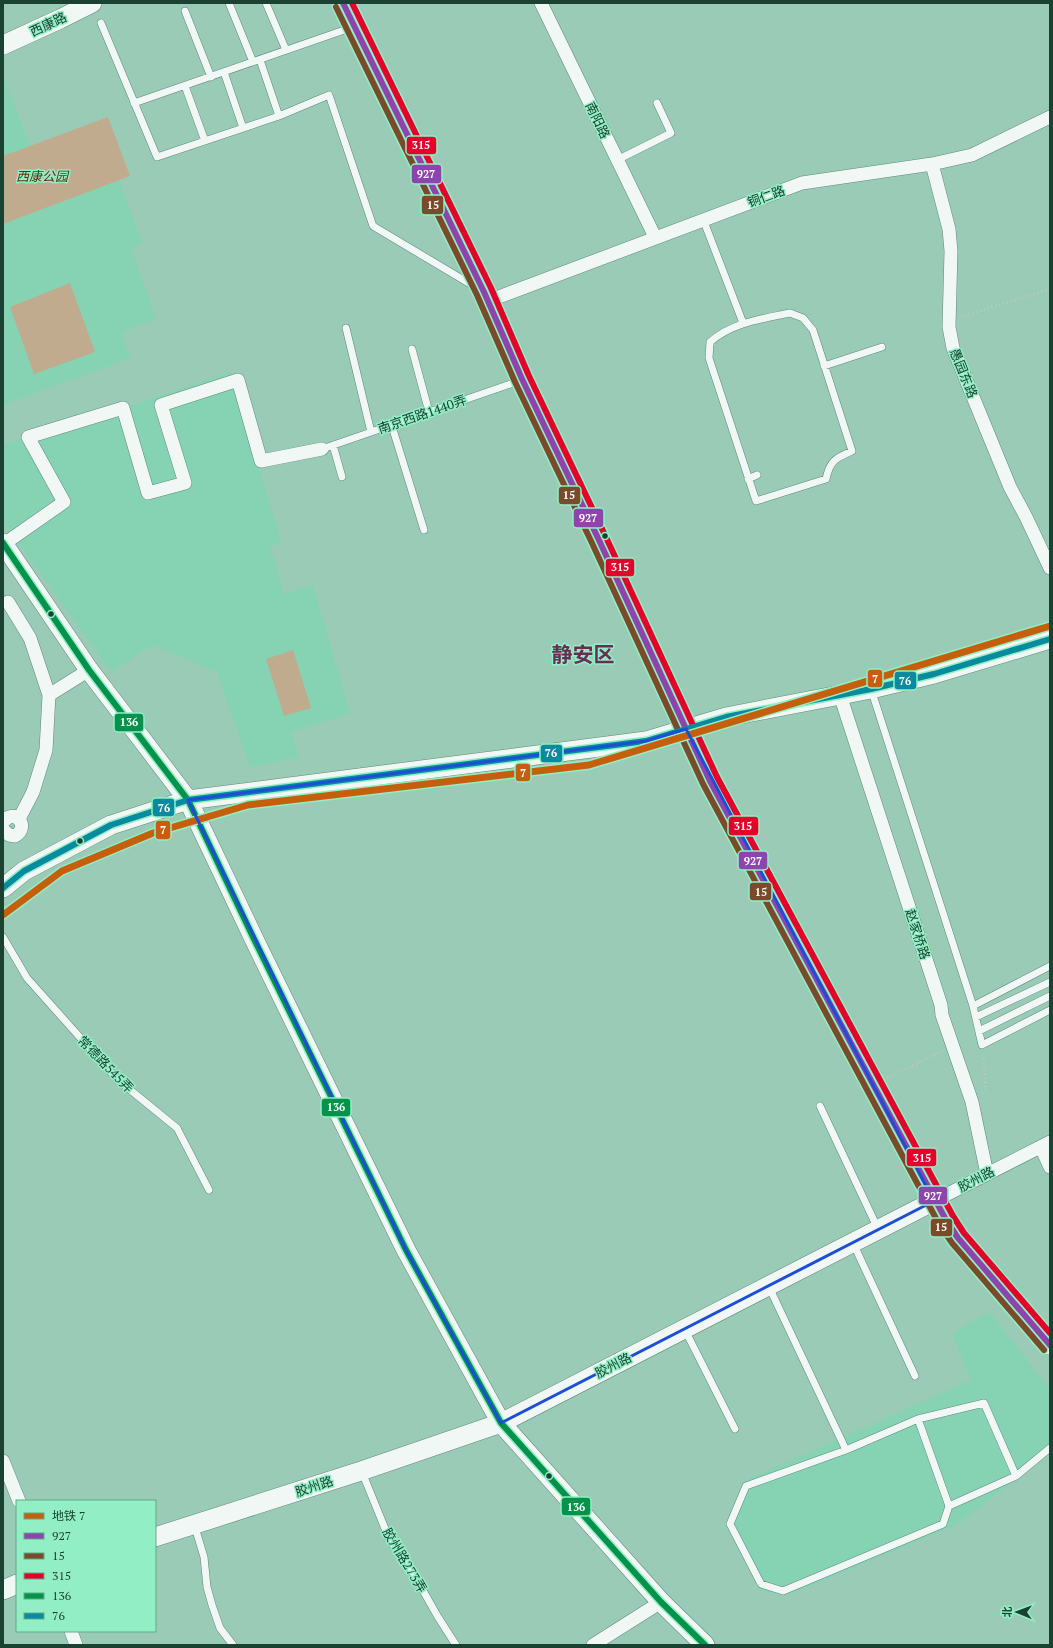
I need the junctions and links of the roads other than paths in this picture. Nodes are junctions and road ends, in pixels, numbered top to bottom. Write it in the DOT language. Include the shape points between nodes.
graph roads {
  1 [pos="92,3"];
  2 [pos="229,3"];
  3 [pos="266,3"];
  4 [pos="342,3"];
  5 [pos="540,3"];
  6 [pos="184,11"];
  7 [pos="101,23"];
  8 [pos="354,27"];
  9 [pos="3,45"];
  10 [pos="286,50"];
  11 [pos="256,61"];
  12 [pos="224,72"];
  13 [pos="211,77"];
  14 [pos="185,86"];
  15 [pos="134,103"];
  16 [pos="657,103"];
  17 [pos="279,116"];
  18 [pos="1050,117"];
  19 [pos="243,128"];
  20 [pos="205,141"];
  21 [pos="617,160"];
  22 [pos="932,164"];
  23 [pos="703,219"];
  24 [pos="656,237"];
  25 [pos="486,297"];
  26 [pos="743,323"];
  27 [pos="346,328"];
  28 [pos="882,347"];
  29 [pos="412,349"];
  30 [pos="824,366"];
  31 [pos="522,379"];
  32 [pos="429,412"];
  33 [pos="392,424"];
  34 [pos="371,432"];
  35 [pos="328,447"];
  36 [pos="757,475"];
  37 [pos="342,477"];
  38 [pos="748,478"];
  39 [pos="424,530"];
  40 [pos="3,544"];
  41 [pos="1050,568"];
  42 [pos="8,602"];
  43 [pos="1050,639"];
  44 [pos="88,670"];
  45 [pos="871,689"];
  46 [pos="49,695"];
  47 [pos="840,695"];
  48 [pos="686,729"];
  49 [pos="188,800"];
  50 [pos="19,819"];
  51 [pos="3,823"];
  52 [pos="3,829"];
  53 [pos="3,888"];
  54 [pos="3,937"];
  55 [pos="1050,966"];
  56 [pos="1050,982"];
  57 [pos="1050,996"];
  58 [pos="973,1006"];
  59 [pos="1050,1010"];
  60 [pos="976,1017"];
  61 [pos="979,1031"];
  62 [pos="820,1106"];
  63 [pos="1046,1144"];
  64 [pos="1050,1167"];
  65 [pos="987,1174"];
  66 [pos="209,1190"];
  67 [pos="934,1200"];
  68 [pos="878,1229"];
  69 [pos="852,1243"];
  70 [pos="768,1285"];
  71 [pos="684,1328"];
  72 [pos="1050,1345"];
  73 [pos="915,1376"];
  74 [pos="918,1419"];
  75 [pos="501,1423"];
  76 [pos="734,1429"];
  77 [pos="1050,1448"];
  78 [pos="846,1450"];
  79 [pos="3,1461"];
  80 [pos="361,1471"];
  81 [pos="1016,1476"];
  82 [pos="19,1500"];
  83 [pos="949,1506"];
  84 [pos="194,1524"];
  85 [pos="156,1537"];
  86 [pos="16,1584"];
  87 [pos="3,1590"];
  88 [pos="661,1602"];
  89 [pos="71,1632"];
  90 [pos="76,1645"];
  91 [pos="234,1645"];
  92 [pos="456,1645"];
  93 [pos="592,1645"];
  94 [pos="705,1645"];
  1 -- 9 [label="main road, 西康路"];
  2 -- 11 [label="lane"];
  3 -- 10 [label="lane"];
  4 -- 8 [label="main road"];
  5 -- 21 [label="street, 南阳路"];
  6 -- 13 [label="lane"];
  7 -- 15 [label="lane"];
  8 -- 10 [label="lane"];
  8 -- 25 [label="main road"];
  10 -- 11 [label="lane"];
  11 -- 12 [label="lane"];
  11 -- 17 [label="lane"];
  12 -- 13 [label="lane"];
  12 -- 19 [label="lane"];
  13 -- 14 [label="lane"];
  14 -- 15 [label="lane"];
  14 -- 20 [label="lane"];
  15 -- 20 [label="lane" via="156,157"];
  16 -- 21 [label="lane" via="671,133"];
  17 -- 19 [label="lane"];
  17 -- 25 [label="lane" via="329,96 373,226"];
  18 -- 22 [label="street, 铜仁路" via="972,155"];
  19 -- 20 [label="lane"];
  21 -- 24 [label="street, 南阳路"];
  22 -- 23 [label="street, 铜仁路" via="802,183"];
  22 -- 41 [label="street, 愚园东路" via="949,229 949,321 953,348 1010,487"];
  23 -- 24 [label="street, 铜仁路"];
  23 -- 26 [label="lane"];
  24 -- 25 [label="street, 铜仁路"];
  25 -- 31 [label="main road"];
  26 -- 30 [label="lane" via="790,313 802,318 813,330"];
  26 -- 38 [label="lane" via="720,333 710,342 709,358"];
  27 -- 34 [label="lane"];
  28 -- 30 [label="lane"];
  29 -- 32 [label="lane"];
  30 -- 38 [label="lane" via="852,451 834,459 828,468 826,479 756,501"];
  31 -- 32 [label="lane, 南京西路1440弄"];
  31 -- 48 [label="main road"];
  32 -- 33 [label="lane, 南京西路1440弄"];
  33 -- 34 [label="lane, 南京西路1440弄"];
  33 -- 39 [label="lane"];
  34 -- 35 [label="lane, 南京西路1440弄"];
  35 -- 37 [label="lane"];
  35 -- 40 [label="street" via="261,461 238,380 161,404 184,482 148,493 122,408 28,437 64,502"];
  36 -- 38 [label="lane"];
  40 -- 44 [label="main road"];
  42 -- 46 [label="street" via="30,638"];
  43 -- 45 [label="main road" via="975,663"];
  44 -- 46 [label="street"];
  44 -- 49 [label="main road"];
  45 -- 47 [label="main road"];
  45 -- 58 [label="lane"];
  46 -- 50 [label="street" via="46,750 33,792"];
  47 -- 48 [label="main road" via="726,717"];
  47 -- 65 [label="street, 赵家桥路" via="972,1102"];
  48 -- 49 [label="main road" via="646,741"];
  48 -- 67 [label="main road" via="710,781"];
  49 -- 53 [label="main road" via="112,825 24,871"];
  49 -- 75 [label="main road" via="406,1250"];
  50 -- 51 [label="street" via="10,817"];
  50 -- 52 [label="street" via="22,825 15,836 9,836"];
  54 -- 66 [label="lane, 常德路545弄" via="27,978 118,1080 177,1128"];
  55 -- 58 [label="lane"];
  56 -- 60 [label="lane"];
  57 -- 61 [label="lane"];
  58 -- 60 [label="lane"];
  59 -- 61 [label="lane" via="982,1044"];
  60 -- 61 [label="lane"];
  62 -- 68 [label="lane"];
  63 -- 64 [label="street"];
  63 -- 65 [label="street, 胶州路"];
  65 -- 67 [label="street, 胶州路"];
  67 -- 68 [label="main road, 胶州路"];
  67 -- 72 [label="main road" via="958,1238"];
  68 -- 69 [label="main road, 胶州路"];
  69 -- 70 [label="main road, 胶州路"];
  69 -- 73 [label="lane"];
  70 -- 71 [label="main road, 胶州路"];
  70 -- 78 [label="lane"];
  71 -- 75 [label="main road, 胶州路"];
  71 -- 76 [label="lane"];
  74 -- 78 [label="lane"];
  74 -- 81 [label="lane" via="984,1403"];
  74 -- 83 [label="lane"];
  75 -- 80 [label="main road, 胶州路"];
  75 -- 88 [label="main road"];
  77 -- 81 [label="lane"];
  78 -- 83 [label="lane" via="746,1486 730,1524 761,1584 783,1591 944,1524"];
  79 -- 82 [label="street"];
  80 -- 84 [label="main road, 胶州路"];
  80 -- 92 [label="lane, 胶州路273弄" via="388,1536 404,1557"];
  81 -- 83 [label="lane"];
  84 -- 85 [label="main road, 胶州路"];
  84 -- 91 [label="lane" via="204,1557 212,1605 220,1628"];
  86 -- 87 [label="main road"];
  88 -- 93 [label="street"];
  88 -- 94 [label="main road"];
  89 -- 90 [label="street"];
}
